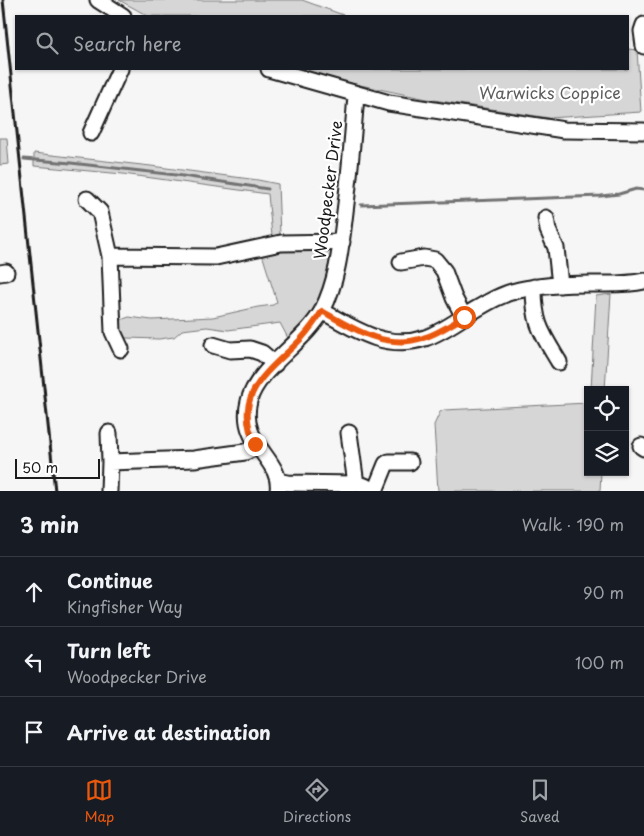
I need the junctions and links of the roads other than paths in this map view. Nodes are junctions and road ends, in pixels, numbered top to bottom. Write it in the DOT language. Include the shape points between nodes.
graph roads {
  1 [pos="98,0"];
  2 [pos="121,15"];
  3 [pos="644,25"];
  4 [pos="644,46"];
  5 [pos="120,70"];
  6 [pos="272,70"];
  7 [pos="356,95"];
  8 [pos="644,131"];
  9 [pos="91,133"];
  10 [pos="87,200"];
  11 [pos="546,218"];
  12 [pos="342,242"];
  13 [pos="110,256"];
  14 [pos="401,262"];
  15 [pos="644,281"];
  16 [pos="560,284"];
  17 [pos="534,287"];
  18 [pos="322,311"];
  19 [pos="464,317"];
  20 [pos="213,345"];
  21 [pos="121,349"];
  22 [pos="559,362"];
  23 [pos="275,364"];
  24 [pos="348,432"];
  25 [pos="109,433"];
  26 [pos="257,447"];
  27 [pos="116,462"];
  28 [pos="410,462"];
  29 [pos="356,484"];
  30 [pos="278,486"];
  31 [pos="109,491"];
  32 [pos="374,491"];
  1 -- 2 [label="street"];
  3 -- 4 [label="street"];
  5 -- 9 [label="street"];
  6 -- 7 [label="street"];
  7 -- 8 [label="street" via="564,130"];
  7 -- 12 [label="street, Woodpecker Drive"];
  10 -- 13 [label="street" via="100,212"];
  11 -- 16 [label="street" via="556,248"];
  12 -- 13 [label="street" via="281,243 216,257"];
  12 -- 18 [label="street, Woodpecker Drive" via="332,288"];
  13 -- 21 [label="street" via="113,332"];
  14 -- 19 [label="street" via="424,258 435,260 444,271"];
  15 -- 16 [label="street"];
  16 -- 17 [label="street"];
  17 -- 19 [label="street" via="501,295"];
  17 -- 22 [label="street" via="536,322"];
  18 -- 19 [label="street" via="367,336 391,342 424,338"];
  18 -- 23 [label="street, Woodpecker Drive" via="301,339"];
  20 -- 23 [label="street" via="230,350 250,348"];
  23 -- 26 [label="street, Woodpecker Drive" via="258,382 249,399 249,427"];
  24 -- 29 [label="street"];
  25 -- 27 [label="street"];
  26 -- 27 [label="street" via="245,452 194,459"];
  26 -- 30 [label="street, Woodpecker Drive" via="271,464"];
  27 -- 31 [label="street"];
  28 -- 32 [label="street" via="386,464"];
  29 -- 30 [label="street" via="288,483"];
  29 -- 32 [label="street"];
}
